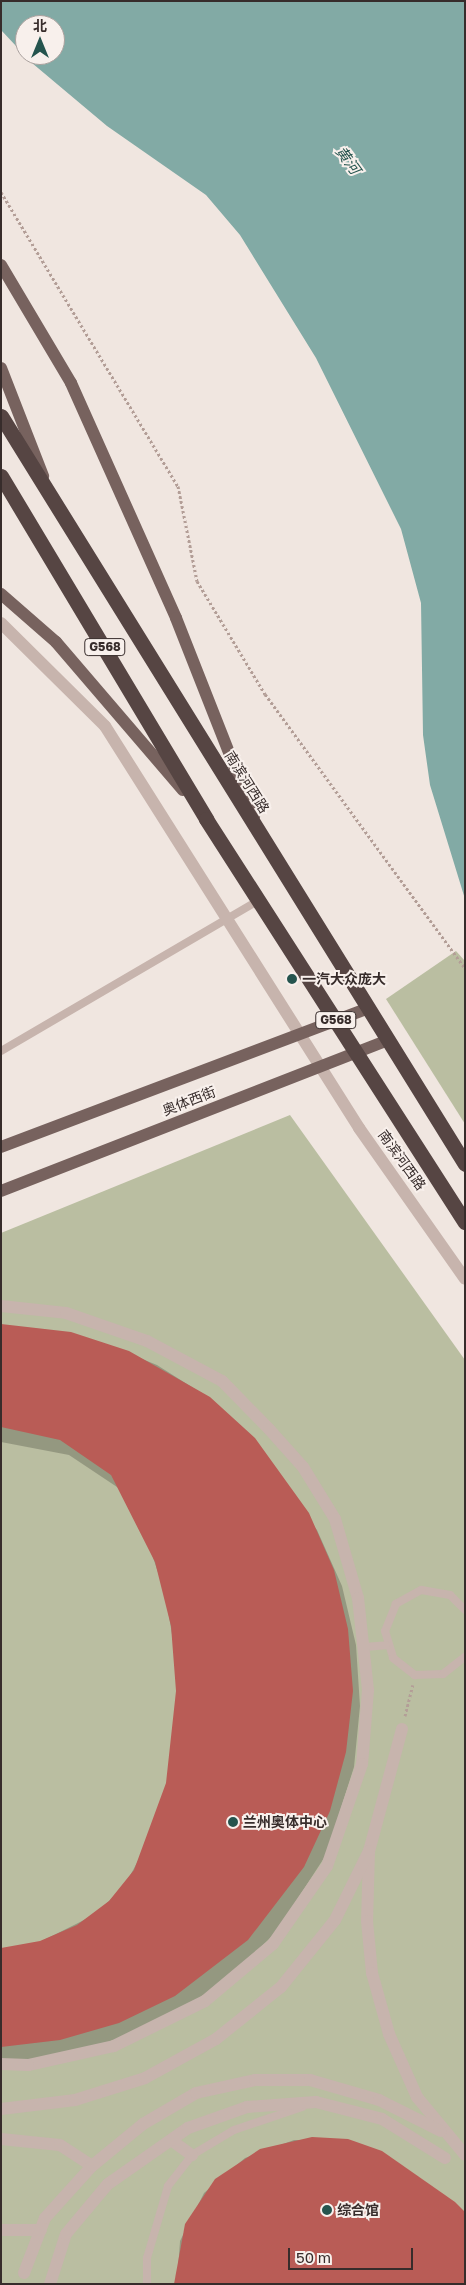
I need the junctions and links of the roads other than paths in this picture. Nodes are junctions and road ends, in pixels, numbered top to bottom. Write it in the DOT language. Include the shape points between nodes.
graph roads {
  1 [pos="1,265"];
  2 [pos="1,368"];
  3 [pos="1,416"];
  4 [pos="1,476"];
  5 [pos="51,497"];
  6 [pos="1,594"];
  7 [pos="1,623"];
  8 [pos="206,819"];
  9 [pos="264,840"];
  10 [pos="259,900"];
  11 [pos="228,918"];
  12 [pos="368,1008"];
  13 [pos="336,1019"];
  14 [pos="300,1032"];
  15 [pos="388,1040"];
  16 [pos="1,1051"];
  17 [pos="357,1053"];
  18 [pos="320,1066"];
  19 [pos="1,1147"];
  20 [pos="465,1164"];
  21 [pos="1,1191"];
  22 [pos="465,1222"];
  23 [pos="465,1279"];
  24 [pos="1,1306"];
  25 [pos="465,1610"];
  26 [pos="386,1646"];
  27 [pos="365,1647"];
  28 [pos="465,1657"];
  29 [pos="402,1729"];
  30 [pos="369,1851"];
  31 [pos="1,2064"];
  32 [pos="316,2102"];
  33 [pos="1,2109"];
  34 [pos="441,2131"];
  35 [pos="1,2139"];
  36 [pos="171,2140"];
  37 [pos="192,2155"];
  38 [pos="465,2155"];
  39 [pos="445,2158"];
  40 [pos="92,2166"];
  41 [pos="1,2230"];
  42 [pos="41,2230"];
  43 [pos="24,2273"];
  44 [pos="50,2284"];
  45 [pos="148,2284"];
  1 -- 9 [label="main road" via="71,384 176,618"];
  2 -- 5 [label="main road"];
  3 -- 5 [label="highway, 南滨河西路 / G568"];
  4 -- 8 [label="highway, 南滨河西路 / G568"];
  5 -- 9 [label="highway, 南滨河西路 / G568"];
  6 -- 8 [label="main road" via="56,642"];
  7 -- 11 [label="street, 南滨河西路" via="105,726"];
  8 -- 10 [label="highway, 南滨河西路 / G568"];
  9 -- 12 [label="highway, 南滨河西路 / G568"];
  10 -- 11 [label="lane"];
  10 -- 13 [label="highway, 南滨河西路 / G568"];
  11 -- 14 [label="street, 南滨河西路"];
  11 -- 16 [label="lane"];
  12 -- 13 [label="main road, 奥体西街"];
  12 -- 15 [label="highway, 南滨河西路 / G568"];
  13 -- 14 [label="main road, 奥体西街"];
  13 -- 17 [label="highway, 南滨河西路 / G568"];
  14 -- 18 [label="street, 南滨河西路"];
  14 -- 19 [label="main road, 奥体西街"];
  15 -- 17 [label="main road, 奥体西街"];
  15 -- 20 [label="highway, 南滨河西路 / G568"];
  17 -- 18 [label="main road, 奥体西街"];
  17 -- 22 [label="highway, 南滨河西路 / G568"];
  18 -- 21 [label="main road, 奥体西街"];
  18 -- 23 [label="street, 南滨河西路"];
  24 -- 27 [label="street" via="66,1313 146,1341 222,1381 303,1467 334,1519 358,1598"];
  25 -- 26 [label="lane" via="450,1595 436,1590 407,1595 388,1617"];
  26 -- 27 [label="lane"];
  26 -- 28 [label="lane" via="393,1658 415,1675 443,1674"];
  27 -- 31 [label="street" via="368,1690 362,1764 327,1866 273,1944 206,2001 114,2046 28,2065"];
  29 -- 30 [label="street"];
  30 -- 33 [label="street" via="335,1920 282,1987 216,2039 145,2078 75,2100"];
  30 -- 34 [label="street" via="367,1921 372,1973 389,2034 417,2097"];
  32 -- 36 [label="street" via="247,2107 188,2128"];
  32 -- 37 [label="lane" via="234,2130"];
  32 -- 39 [label="street" via="382,2119"];
  34 -- 38 [label="street"];
  34 -- 40 [label="street" via="379,2100 310,2080 255,2080 196,2094 143,2124"];
  35 -- 40 [label="street" via="60,2145"];
  36 -- 37 [label="street"];
  36 -- 44 [label="street" via="108,2184 66,2234"];
  37 -- 45 [label="lane" via="168,2186 148,2258"];
  40 -- 42 [label="street" via="45,2218"];
  41 -- 42 [label="street"];
  42 -- 43 [label="street"];
}
